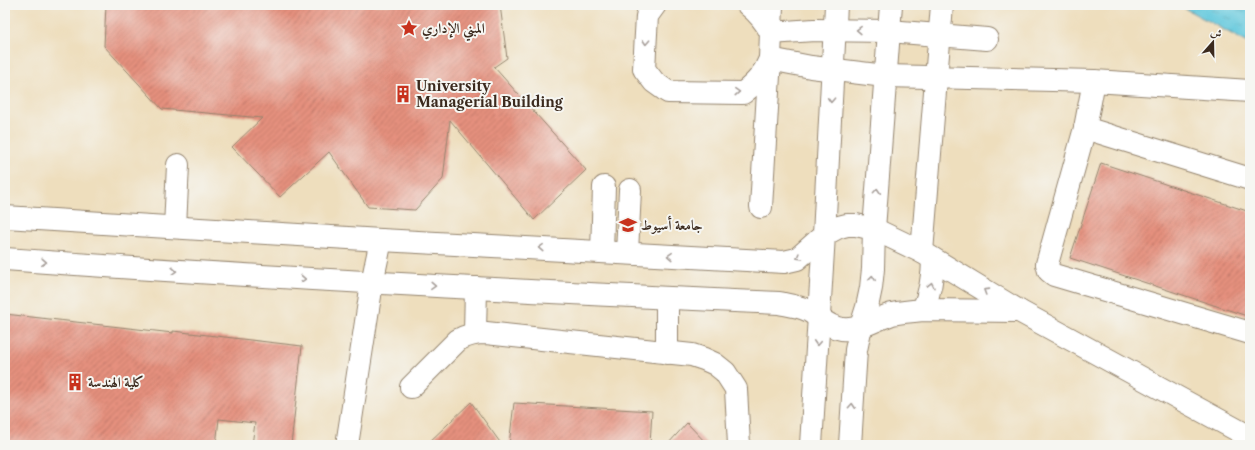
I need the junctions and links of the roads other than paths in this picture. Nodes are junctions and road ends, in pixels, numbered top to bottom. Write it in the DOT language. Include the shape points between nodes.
graph roads {
  1 [pos="655,5"];
  2 [pos="748,5"];
  3 [pos="772,5"];
  4 [pos="836,5"];
  5 [pos="890,5"];
  6 [pos="942,5"];
  7 [pos="835,30"];
  8 [pos="890,31"];
  9 [pos="771,33"];
  10 [pos="940,35"];
  11 [pos="987,39"];
  12 [pos="770,60"];
  13 [pos="833,70"];
  14 [pos="885,76"];
  15 [pos="936,78"];
  16 [pos="1094,81"];
  17 [pos="1250,91"];
  18 [pos="1085,128"];
  19 [pos="178,165"];
  20 [pos="1250,179"];
  21 [pos="604,187"];
  22 [pos="630,190"];
  23 [pos="760,207"];
  24 [pos="5,217"];
  25 [pos="174,227"];
  26 [pos="874,230"];
  27 [pos="824,235"];
  28 [pos="381,240"];
  29 [pos="602,252"];
  30 [pos="627,254"];
  31 [pos="928,256"];
  32 [pos="5,259"];
  33 [pos="372,283"];
  34 [pos="476,288"];
  35 [pos="667,298"];
  36 [pos="923,310"];
  37 [pos="1019,312"];
  38 [pos="818,317"];
  39 [pos="861,326"];
  40 [pos="475,333"];
  41 [pos="1250,333"];
  42 [pos="667,353"];
  43 [pos="411,387"];
  44 [pos="1250,436"];
  45 [pos="347,445"];
  46 [pos="739,445"];
  47 [pos="811,445"];
  48 [pos="850,445"];
  1 -- 12 [label="lane, one-way" via="647,16 644,69 654,82 668,92 743,93 759,79"];
  2 -- 9 [label="lane" via="765,22"];
  3 -- 9 [label="lane"];
  4 -- 7 [label="lane"];
  5 -- 8 [label="lane"];
  6 -- 10 [label="lane"];
  8 -- 7 [label="lane, one-way"];
  7 -- 9 [label="lane"];
  7 -- 13 [label="lane"];
  8 -- 10 [label="lane"];
  8 -- 14 [label="lane"];
  9 -- 12 [label="lane"];
  10 -- 11 [label="lane"];
  10 -- 15 [label="lane"];
  12 -- 13 [label="lane"];
  12 -- 23 [label="lane"];
  13 -- 14 [label="lane"];
  13 -- 27 [label="lane, one-way"];
  14 -- 15 [label="lane"];
  26 -- 14 [label="lane, one-way"];
  15 -- 16 [label="lane"];
  15 -- 31 [label="lane"];
  16 -- 17 [label="lane"];
  16 -- 18 [label="lane"];
  18 -- 20 [label="lane"];
  18 -- 41 [label="lane" via="1047,264 1049,270 1054,275"];
  19 -- 25 [label="lane"];
  21 -- 29 [label="lane"];
  22 -- 30 [label="lane"];
  24 -- 25 [label="lane"];
  25 -- 28 [label="lane"];
  26 -- 27 [label="lane" via="847,225"];
  26 -- 31 [label="lane"];
  39 -- 26 [label="lane, one-way" via="871,288"];
  27 -- 30 [label="lane, one-way" via="797,258 784,262"];
  27 -- 38 [label="lane"];
  29 -- 28 [label="lane, one-way"];
  28 -- 33 [label="lane"];
  29 -- 30 [label="lane"];
  36 -- 31 [label="lane, one-way" via="932,284"];
  37 -- 31 [label="lane, one-way"];
  32 -- 33 [label="lane, one-way"];
  33 -- 34 [label="lane, one-way"];
  33 -- 45 [label="lane"];
  34 -- 35 [label="lane"];
  34 -- 40 [label="lane"];
  35 -- 38 [label="lane" via="779,303 800,307"];
  35 -- 42 [label="lane"];
  36 -- 37 [label="lane"];
  36 -- 39 [label="lane" via="907,311"];
  37 -- 44 [label="lane"];
  38 -- 39 [label="lane" via="825,323 843,329"];
  38 -- 47 [label="lane, one-way"];
  48 -- 39 [label="lane, one-way" via="855,362"];
  40 -- 42 [label="lane"];
  40 -- 43 [label="lane" via="458,340"];
  42 -- 46 [label="lane" via="692,355 715,364 725,372 736,389"];
}
